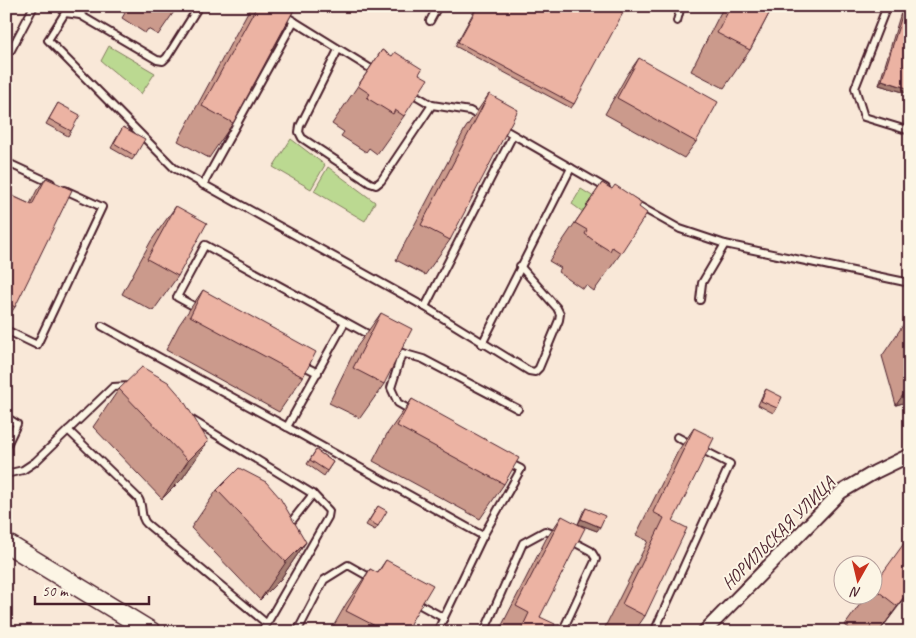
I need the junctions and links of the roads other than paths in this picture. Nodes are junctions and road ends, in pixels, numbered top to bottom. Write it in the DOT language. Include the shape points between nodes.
graph roads {
  1 [pos="34,6"];
  2 [pos="85,6"];
  3 [pos="199,6"];
  4 [pos="438,6"];
  5 [pos="681,6"];
  6 [pos="887,6"];
  7 [pos="277,11"];
  8 [pos="80,15"];
  9 [pos="294,20"];
  10 [pos="430,21"];
  11 [pos="677,21"];
  12 [pos="338,50"];
  13 [pos="6,51"];
  14 [pos="381,74"];
  15 [pos="406,90"];
  16 [pos="432,104"];
  17 [pos="487,120"];
  18 [pos="496,125"];
  19 [pos="910,132"];
  20 [pos="513,135"];
  21 [pos="6,166"];
  22 [pos="571,168"];
  23 [pos="203,185"];
  24 [pos="613,192"];
  25 [pos="621,196"];
  26 [pos="725,244"];
  27 [pos="520,266"];
  28 [pos="910,283"];
  29 [pos="700,300"];
  30 [pos="424,307"];
  31 [pos="204,311"];
  32 [pos="345,322"];
  33 [pos="102,326"];
  34 [pos="6,330"];
  35 [pos="378,340"];
  36 [pos="386,344"];
  37 [pos="482,344"];
  38 [pos="402,353"];
  39 [pos="291,359"];
  40 [pos="318,373"];
  41 [pos="135,386"];
  42 [pos="518,409"];
  43 [pos="415,412"];
  44 [pos="182,414"];
  45 [pos="6,417"];
  46 [pos="287,427"];
  47 [pos="68,430"];
  48 [pos="677,437"];
  49 [pos="6,447"];
  50 [pos="910,455"];
  51 [pos="500,458"];
  52 [pos="6,474"];
  53 [pos="313,494"];
  54 [pos="281,534"];
  55 [pos="483,536"];
  56 [pos="6,543"];
  57 [pos="374,579"];
  58 [pos="409,599"];
  59 [pos="444,618"];
  60 [pos="266,623"];
  61 [pos="152,632"];
  62 [pos="262,632"];
  63 [pos="296,632"];
  64 [pos="438,632"];
  65 [pos="484,632"];
  66 [pos="562,632"];
  67 [pos="654,632"];
  68 [pos="704,632"];
  1 -- 13 [label="lane" via="11,50"];
  2 -- 8 [label="lane"];
  3 -- 8 [label="lane" via="163,60 157,60"];
  4 -- 10 [label="lane"];
  5 -- 11 [label="lane"];
  6 -- 19 [label="lane" via="855,88 864,117"];
  7 -- 9 [label="lane"];
  8 -- 23 [label="lane" via="65,13 48,40 174,168"];
  9 -- 12 [label="lane"];
  9 -- 23 [label="lane"];
  12 -- 14 [label="lane"];
  12 -- 16 [label="lane" via="299,132 302,138 370,182 376,184 381,181"];
  15 -- 16 [label="lane"];
  16 -- 17 [label="lane" via="470,111"];
  18 -- 20 [label="lane"];
  20 -- 22 [label="lane"];
  20 -- 30 [label="lane"];
  21 -- 34 [label="lane" via="8,163 102,207 38,345"];
  22 -- 24 [label="lane"];
  22 -- 27 [label="lane"];
  23 -- 30 [label="lane"];
  25 -- 26 [label="lane" via="680,229"];
  26 -- 28 [label="lane"];
  26 -- 29 [label="lane" via="702,283"];
  27 -- 37 [label="lane"];
  27 -- 37 [label="lane" via="560,314 539,368 535,372 528,371"];
  30 -- 37 [label="lane"];
  31 -- 32 [label="lane" via="177,297 205,245"];
  32 -- 35 [label="lane"];
  32 -- 40 [label="lane"];
  33 -- 46 [label="lane"];
  36 -- 38 [label="lane"];
  38 -- 42 [label="lane" via="422,359"];
  38 -- 43 [label="lane" via="391,388 398,403"];
  39 -- 40 [label="lane"];
  40 -- 46 [label="lane"];
  41 -- 47 [label="lane" via="113,387"];
  44 -- 53 [label="lane"];
  45 -- 49 [label="lane" via="18,424"];
  46 -- 55 [label="lane"];
  47 -- 52 [label="lane" via="23,470"];
  47 -- 60 [label="lane" via="141,501 147,524"];
  48 -- 67 [label="lane" via="730,464"];
  50 -- 68 [label="street, НОРИЛЬСКАЯ УЛИЦА" via="842,492"];
  51 -- 55 [label="lane" via="521,469"];
  53 -- 54 [label="lane"];
  53 -- 60 [label="lane" via="329,512 328,517"];
  55 -- 59 [label="lane"];
  56 -- 61 [label="main road"];
  57 -- 63 [label="lane" via="348,565 324,580"];
  58 -- 59 [label="lane"];
  59 -- 64 [label="lane"];
  60 -- 62 [label="lane"];
  65 -- 66 [label="lane" via="523,543 545,531 591,550 596,559"];
}
